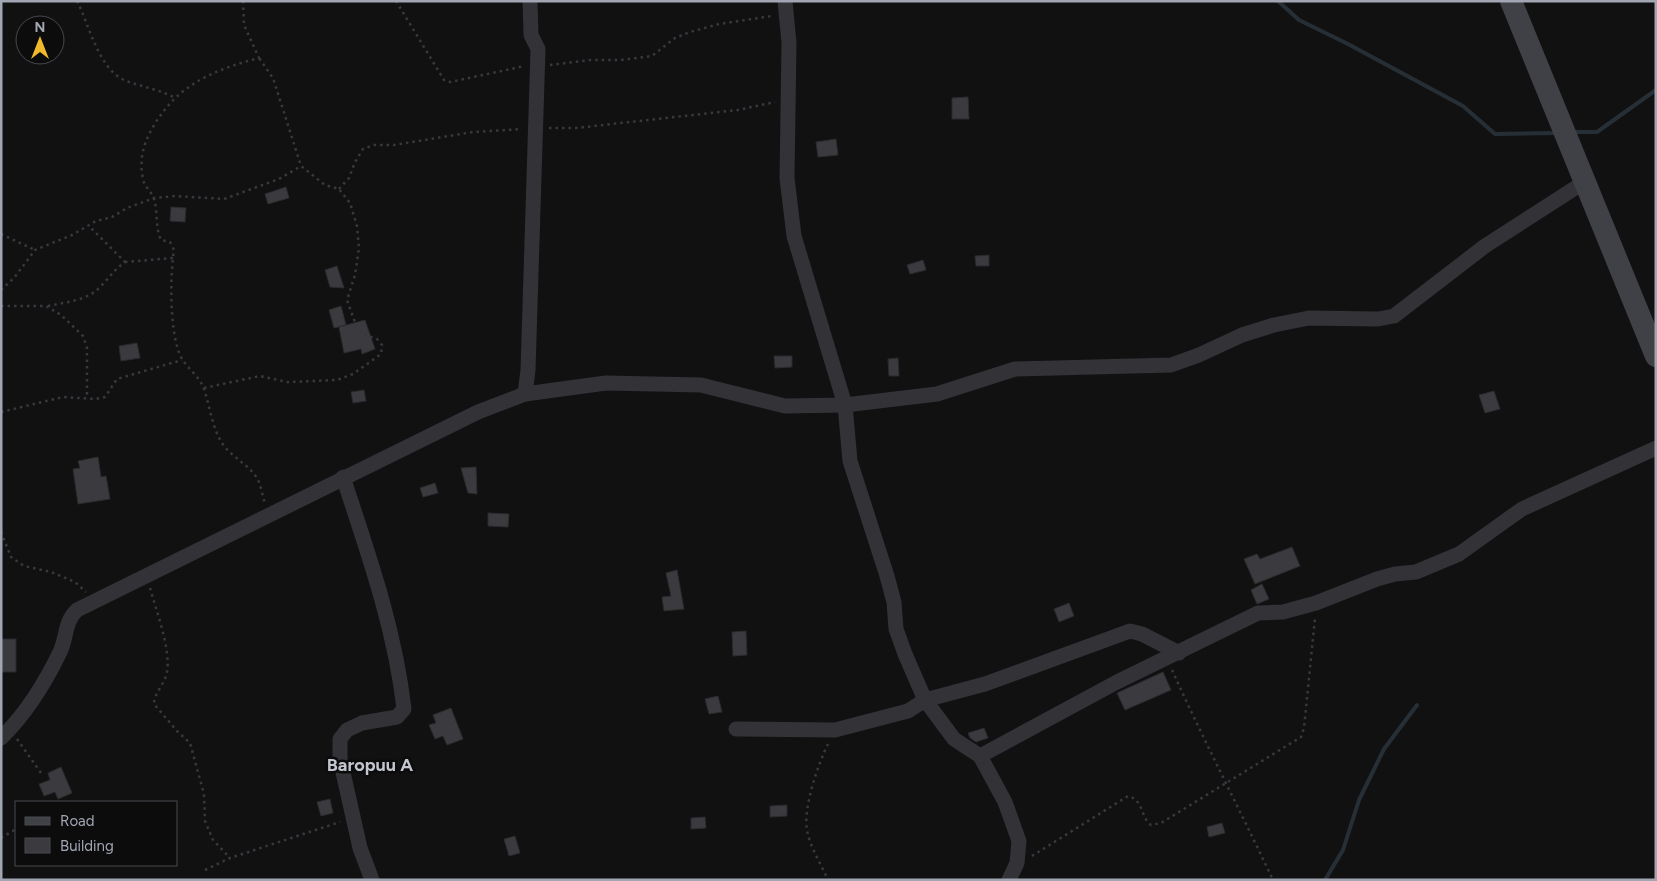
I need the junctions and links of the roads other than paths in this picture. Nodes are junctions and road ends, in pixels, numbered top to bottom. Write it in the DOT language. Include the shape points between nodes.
graph roads {
  1 [pos="530,1"];
  2 [pos="1511,1"];
  3 [pos="786,7"];
  4 [pos="1586,181"];
  5 [pos="1656,356"];
  6 [pos="525,394"];
  7 [pos="845,405"];
  8 [pos="1656,448"];
  9 [pos="343,478"];
  10 [pos="1173,656"];
  11 [pos="925,700"];
  12 [pos="736,729"];
  13 [pos="5,734"];
  14 [pos="980,756"];
  15 [pos="372,880"];
  16 [pos="1009,880"];
  1 -- 6 [label="street" via="531,35 538,49 538,64"];
  2 -- 4 [label="street"];
  3 -- 7 [label="street" via="790,99 788,178 794,236"];
  4 -- 5 [label="street"];
  4 -- 7 [label="street" via="1485,246 1394,316 1309,318 1274,325 1242,334 1171,365 1015,369 937,394"];
  6 -- 7 [label="street" via="606,383 692,385 786,406"];
  6 -- 9 [label="street" via="478,412"];
  7 -- 11 [label="street" via="850,461 887,576 894,602 896,629"];
  8 -- 10 [label="street" via="1522,509 1458,554 1416,572 1377,579 1316,603 1283,612 1258,613"];
  9 -- 13 [label="street" via="97,600 71,616 61,651 38,693"];
  9 -- 15 [label="street" via="377,580 398,668 404,709 397,717 362,723 347,730 340,739 340,759 360,848"];
  10 -- 11 [label="street" via="1142,634 1130,631 985,684"];
  10 -- 14 [label="street" via="1117,682"];
  11 -- 12 [label="street" via="908,711 835,730"];
  11 -- 14 [label="street" via="954,739"];
  14 -- 16 [label="street" via="1005,802 1020,840 1017,863"];
}
